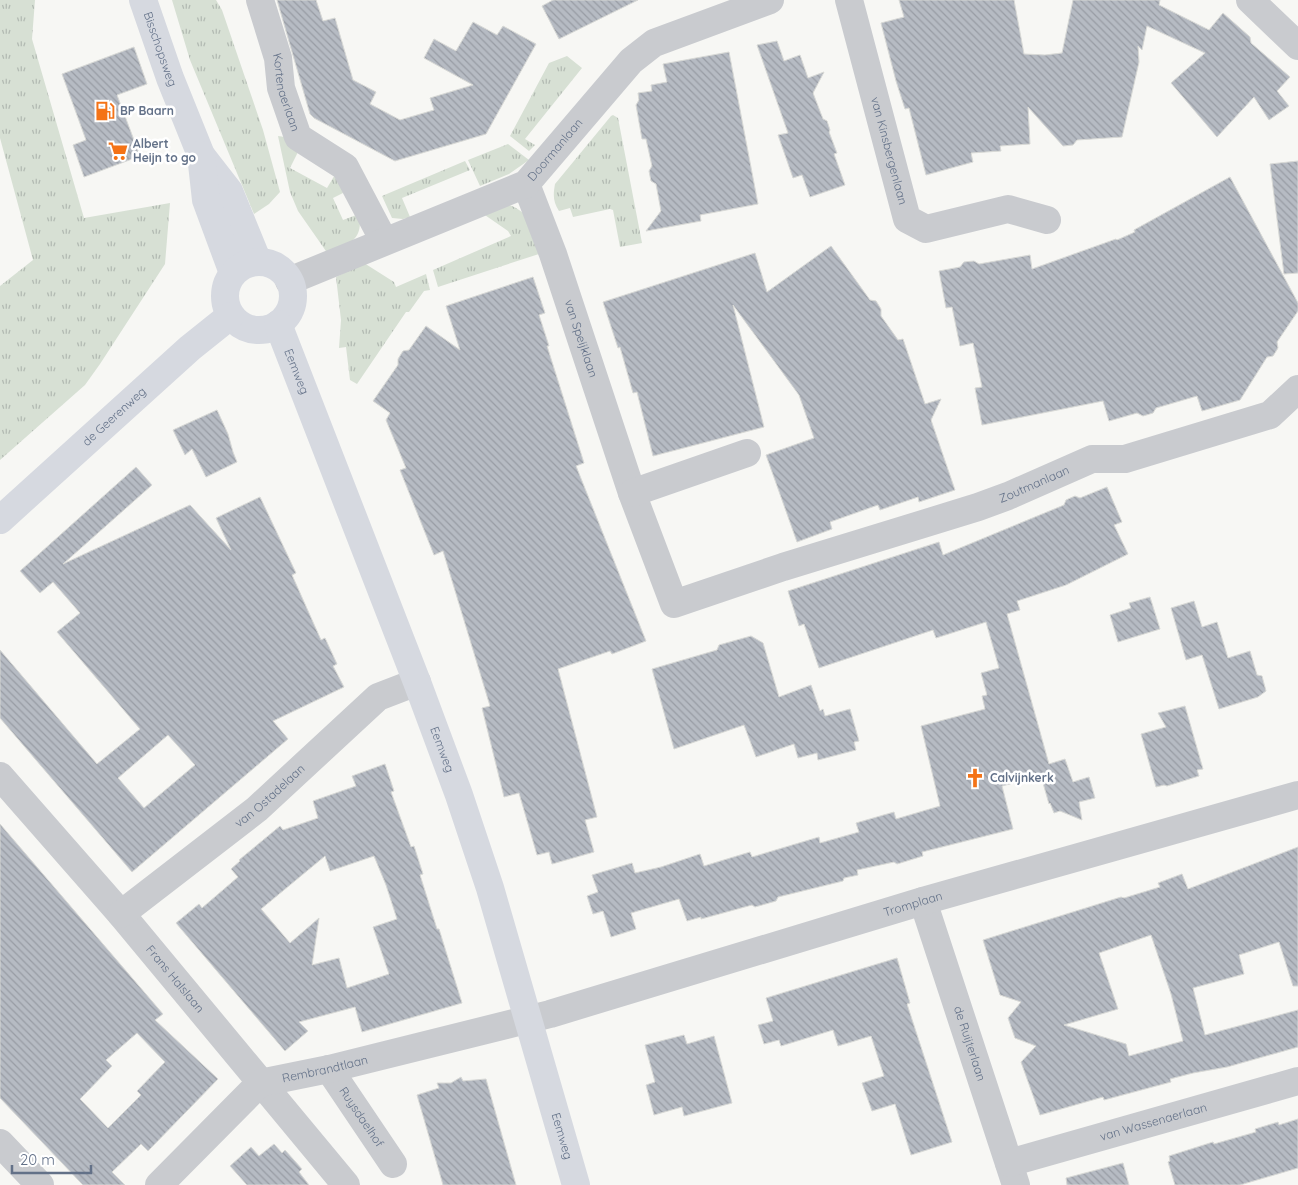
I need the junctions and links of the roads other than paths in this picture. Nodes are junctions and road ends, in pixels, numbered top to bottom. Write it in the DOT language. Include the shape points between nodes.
graph roads {
  1 [pos="143,0"];
  2 [pos="260,0"];
  3 [pos="849,0"];
  4 [pos="1250,0"];
  5 [pos="763,1"];
  6 [pos="1298,46"];
  7 [pos="201,155"];
  8 [pos="526,184"];
  9 [pos="1047,220"];
  10 [pos="384,241"];
  11 [pos="258,262"];
  12 [pos="233,273"];
  13 [pos="289,281"];
  14 [pos="230,316"];
  15 [pos="278,324"];
  16 [pos="1298,389"];
  17 [pos="747,453"];
  18 [pos="632,494"];
  19 [pos="0,520"];
  20 [pos="762,574"];
  21 [pos="417,682"];
  22 [pos="0,776"];
  23 [pos="1298,795"];
  24 [pos="923,901"];
  25 [pos="122,914"];
  26 [pos="529,1019"];
  27 [pos="329,1069"];
  28 [pos="1298,1081"];
  29 [pos="260,1082"];
  30 [pos="0,1143"];
  31 [pos="393,1164"];
  32 [pos="1013,1174"];
  33 [pos="40,1185"];
  34 [pos="159,1185"];
  35 [pos="346,1185"];
  36 [pos="576,1185"];
  1 -- 7 [label="main road, Bisschopsweg"];
  2 -- 10 [label="street, Kortenaerlaan" via="278,58 280,88 298,137 345,167"];
  3 -- 9 [label="street, van Kinsbergenlaan" via="907,219 926,229 1008,209"];
  4 -- 6 [label="street"];
  5 -- 8 [label="street, Doormanlaan" via="654,43 631,62"];
  7 -- 11 [label="main road, Bisschopsweg" via="229,190"];
  7 -- 12 [label="main road, Bisschopsweg" via="206,200"];
  8 -- 10 [label="street, Doormanlaan"];
  8 -- 18 [label="street, van Speijklaan" via="553,254"];
  10 -- 13 [label="street, Doormanlaan"];
  11 -- 12 [label="main road"];
  11 -- 13 [label="main road" via="271,264"];
  12 -- 14 [label="main road" via="224,294"];
  13 -- 15 [label="main road" via="293,300 285,318"];
  14 -- 15 [label="main road" via="253,330 266,330"];
  14 -- 19 [label="main road, de Geerenweg" via="190,348"];
  15 -- 21 [label="main road, Eemweg"];
  16 -- 20 [label="street, Zoutmanlaan" via="1270,415 1125,459 1092,459 978,507"];
  17 -- 18 [label="street"];
  18 -- 20 [label="street, van Speijklaan" via="674,604"];
  21 -- 25 [label="street, van Ostadelaan" via="378,697 257,809"];
  21 -- 26 [label="main road, Eemweg" via="490,888"];
  22 -- 25 [label="street, Frans Halslaan"];
  23 -- 24 [label="street, Tromplaan"];
  24 -- 26 [label="street, Tromplaan"];
  24 -- 32 [label="street, de Ruijterlaan"];
  25 -- 29 [label="street, Frans Halslaan"];
  26 -- 27 [label="street, Rembrandtlaan"];
  26 -- 36 [label="main road, Eemweg"];
  27 -- 29 [label="street, Rembrandtlaan"];
  27 -- 31 [label="street, Ruysdaelhof"];
  28 -- 32 [label="street, van Wassenaerlaan"];
  29 -- 34 [label="street"];
  29 -- 35 [label="street, Frans Halslaan"];
  30 -- 33 [label="street"];
}
